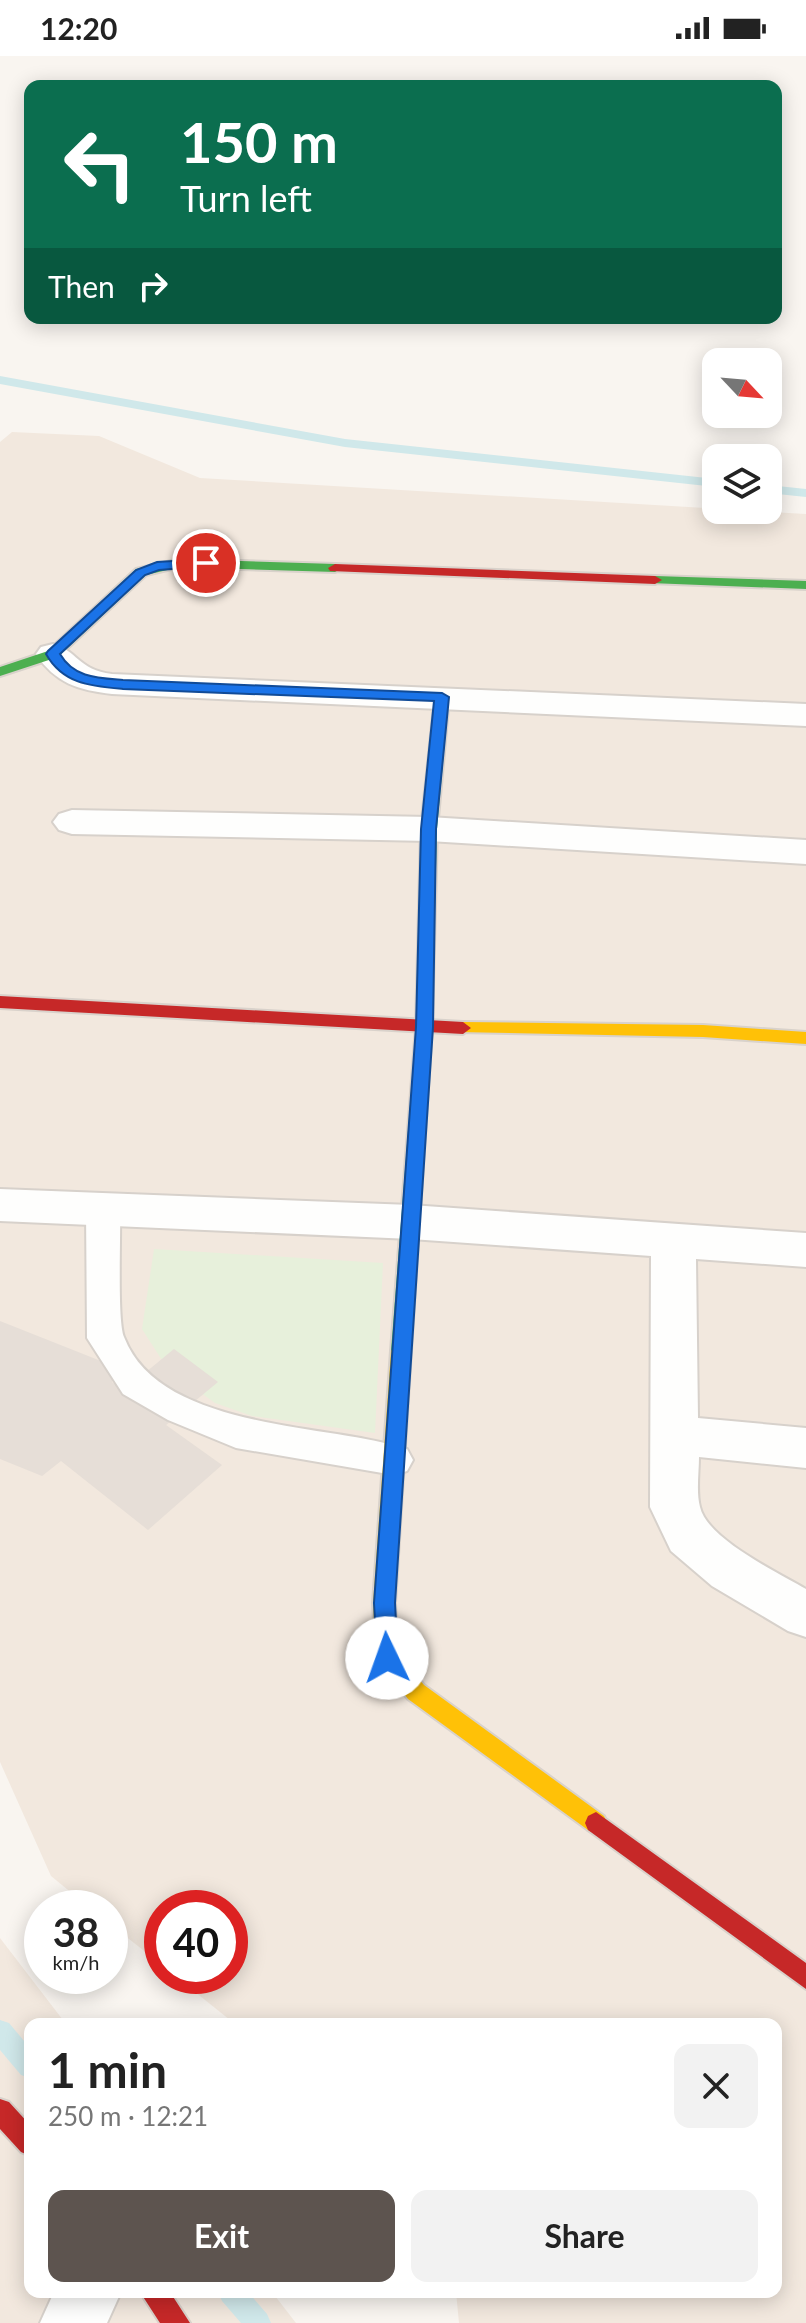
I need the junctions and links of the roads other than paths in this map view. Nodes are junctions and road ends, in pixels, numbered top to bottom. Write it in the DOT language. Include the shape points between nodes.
graph roads {
  1 [pos="806,585"];
  2 [pos="53,654"];
  3 [pos="0,672"];
  4 [pos="442,697"];
  5 [pos="806,715"];
  6 [pos="72,822"];
  7 [pos="429,829"];
  8 [pos="806,852"];
  9 [pos="0,1002"];
  10 [pos="424,1027"];
  11 [pos="806,1038"];
  12 [pos="0,1205"];
  13 [pos="103,1209"];
  14 [pos="411,1222"];
  15 [pos="673,1239"];
  16 [pos="806,1250"];
  17 [pos="675,1435"];
  18 [pos="806,1448"];
  19 [pos="394,1460"];
  20 [pos="806,1615"];
  21 [pos="806,1977"];
  22 [pos="0,2111"];
  23 [pos="24,2137"];
  24 [pos="86,2298"];
  25 [pos="158,2298"];
  26 [pos="72,2323"];
  27 [pos="177,2323"];
  1 -- 2 [label="street" via="180,563 141,572"];
  2 -- 3 [label="street"];
  2 -- 4 [label="street" via="61,668 84,681"];
  4 -- 5 [label="street"];
  4 -- 7 [label="street"];
  6 -- 7 [label="street"];
  7 -- 8 [label="street"];
  7 -- 10 [label="street"];
  9 -- 10 [label="street"];
  10 -- 11 [label="street" via="703,1031"];
  10 -- 14 [label="street"];
  12 -- 13 [label="street"];
  13 -- 14 [label="street"];
  13 -- 19 [label="lane" via="105,1338 136,1384 236,1433"];
  14 -- 15 [label="street"];
  14 -- 19 [label="street"];
  15 -- 16 [label="street"];
  15 -- 17 [label="street"];
  17 -- 18 [label="street"];
  17 -- 20 [label="street" via="675,1507 689,1536 730,1571"];
  19 -- 21 [label="street" via="384,1603 387,1658 416,1692"];
  22 -- 23 [label="street"];
  24 -- 26 [label="street"];
  25 -- 27 [label="street"];
}
